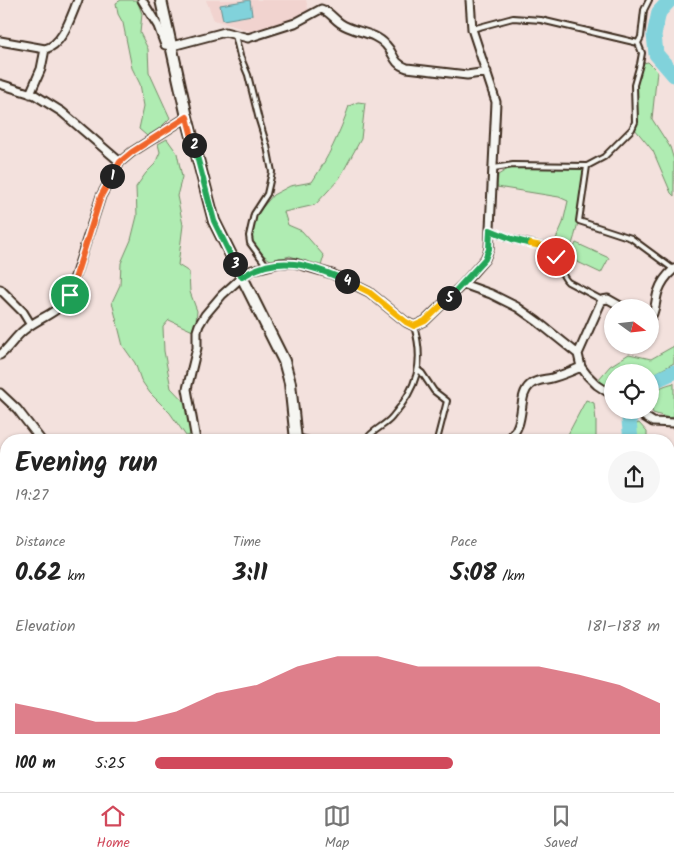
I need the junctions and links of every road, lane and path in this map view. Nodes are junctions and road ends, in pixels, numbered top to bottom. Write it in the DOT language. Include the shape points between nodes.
graph roads {
  1 [pos="78,0"];
  2 [pos="142,0"];
  3 [pos="161,0"];
  4 [pos="470,0"];
  5 [pos="649,0"];
  6 [pos="472,29"];
  7 [pos="235,34"];
  8 [pos="0,41"];
  9 [pos="638,43"];
  10 [pos="172,46"];
  11 [pos="45,49"];
  12 [pos="487,72"];
  13 [pos="0,84"];
  14 [pos="30,94"];
  15 [pos="187,117"];
  16 [pos="120,162"];
  17 [pos="587,166"];
  18 [pos="494,168"];
  19 [pos="490,230"];
  20 [pos="268,266"];
  21 [pos="674,269"];
  22 [pos="242,277"];
  23 [pos="463,284"];
  24 [pos="0,289"];
  25 [pos="657,299"];
  26 [pos="602,300"];
  27 [pos="31,325"];
  28 [pos="414,326"];
  29 [pos="578,354"];
  30 [pos="0,355"];
  31 [pos="582,367"];
  32 [pos="418,370"];
  33 [pos="604,389"];
  34 [pos="0,394"];
  35 [pos="647,419"];
  36 [pos="674,424"];
  37 [pos="36,434"];
  38 [pos="195,434"];
  39 [pos="296,434"];
  40 [pos="373,434"];
  41 [pos="439,434"];
  42 [pos="514,434"];
  1 -- 11 [label="street" via="63,33 52,47"];
  2 -- 10 [label="street" via="165,45"];
  3 -- 10 [label="main road"];
  4 -- 6 [label="street"];
  5 -- 9 [label="lane"];
  6 -- 9 [label="lane" via="513,18 533,19"];
  6 -- 12 [label="street"];
  7 -- 10 [label="street" via="225,32"];
  7 -- 12 [label="street" via="248,38 258,35 295,23 321,8 339,23 371,34 387,45 400,66 467,75"];
  7 -- 20 [label="lane" via="268,146 272,172 267,194 254,214 249,236 250,244"];
  8 -- 11 [label="street"];
  9 -- 17 [label="lane" via="642,53 634,85 635,122 604,157"];
  10 -- 15 [label="main road"];
  11 -- 14 [label="street"];
  12 -- 18 [label="street" via="496,102"];
  13 -- 14 [label="street"];
  14 -- 16 [label="street" via="62,112"];
  15 -- 16 [label="street"];
  15 -- 22 [label="main road" via="214,221"];
  16 -- 27 [label="street" via="101,196 70,295 64,305"];
  17 -- 18 [label="lane" via="514,164"];
  17 -- 21 [label="lane" via="579,221 631,238"];
  18 -- 19 [label="street"];
  19 -- 23 [label="street" via="485,259"];
  19 -- 26 [label="lane" via="548,247 568,282"];
  20 -- 22 [label="street" via="252,270"];
  20 -- 28 [label="street" via="294,263 332,274 369,292"];
  21 -- 25 [label="street" via="664,278"];
  22 -- 38 [label="street" via="205,315 197,331 197,348 187,389"];
  22 -- 39 [label="main road" via="288,372"];
  23 -- 28 [label="street" via="425,321"];
  23 -- 29 [label="street" via="517,307"];
  24 -- 27 [label="street" via="24,312"];
  26 -- 29 [label="street"];
  27 -- 30 [label="street" via="19,333"];
  28 -- 32 [label="lane" via="419,349"];
  29 -- 31 [label="street"];
  31 -- 33 [label="street"];
  31 -- 42 [label="street" via="528,386"];
  32 -- 40 [label="lane" via="414,385 392,418"];
  32 -- 41 [label="lane" via="434,391 447,401"];
  34 -- 37 [label="street" via="17,408"];
  35 -- 36 [label="street"];
}
